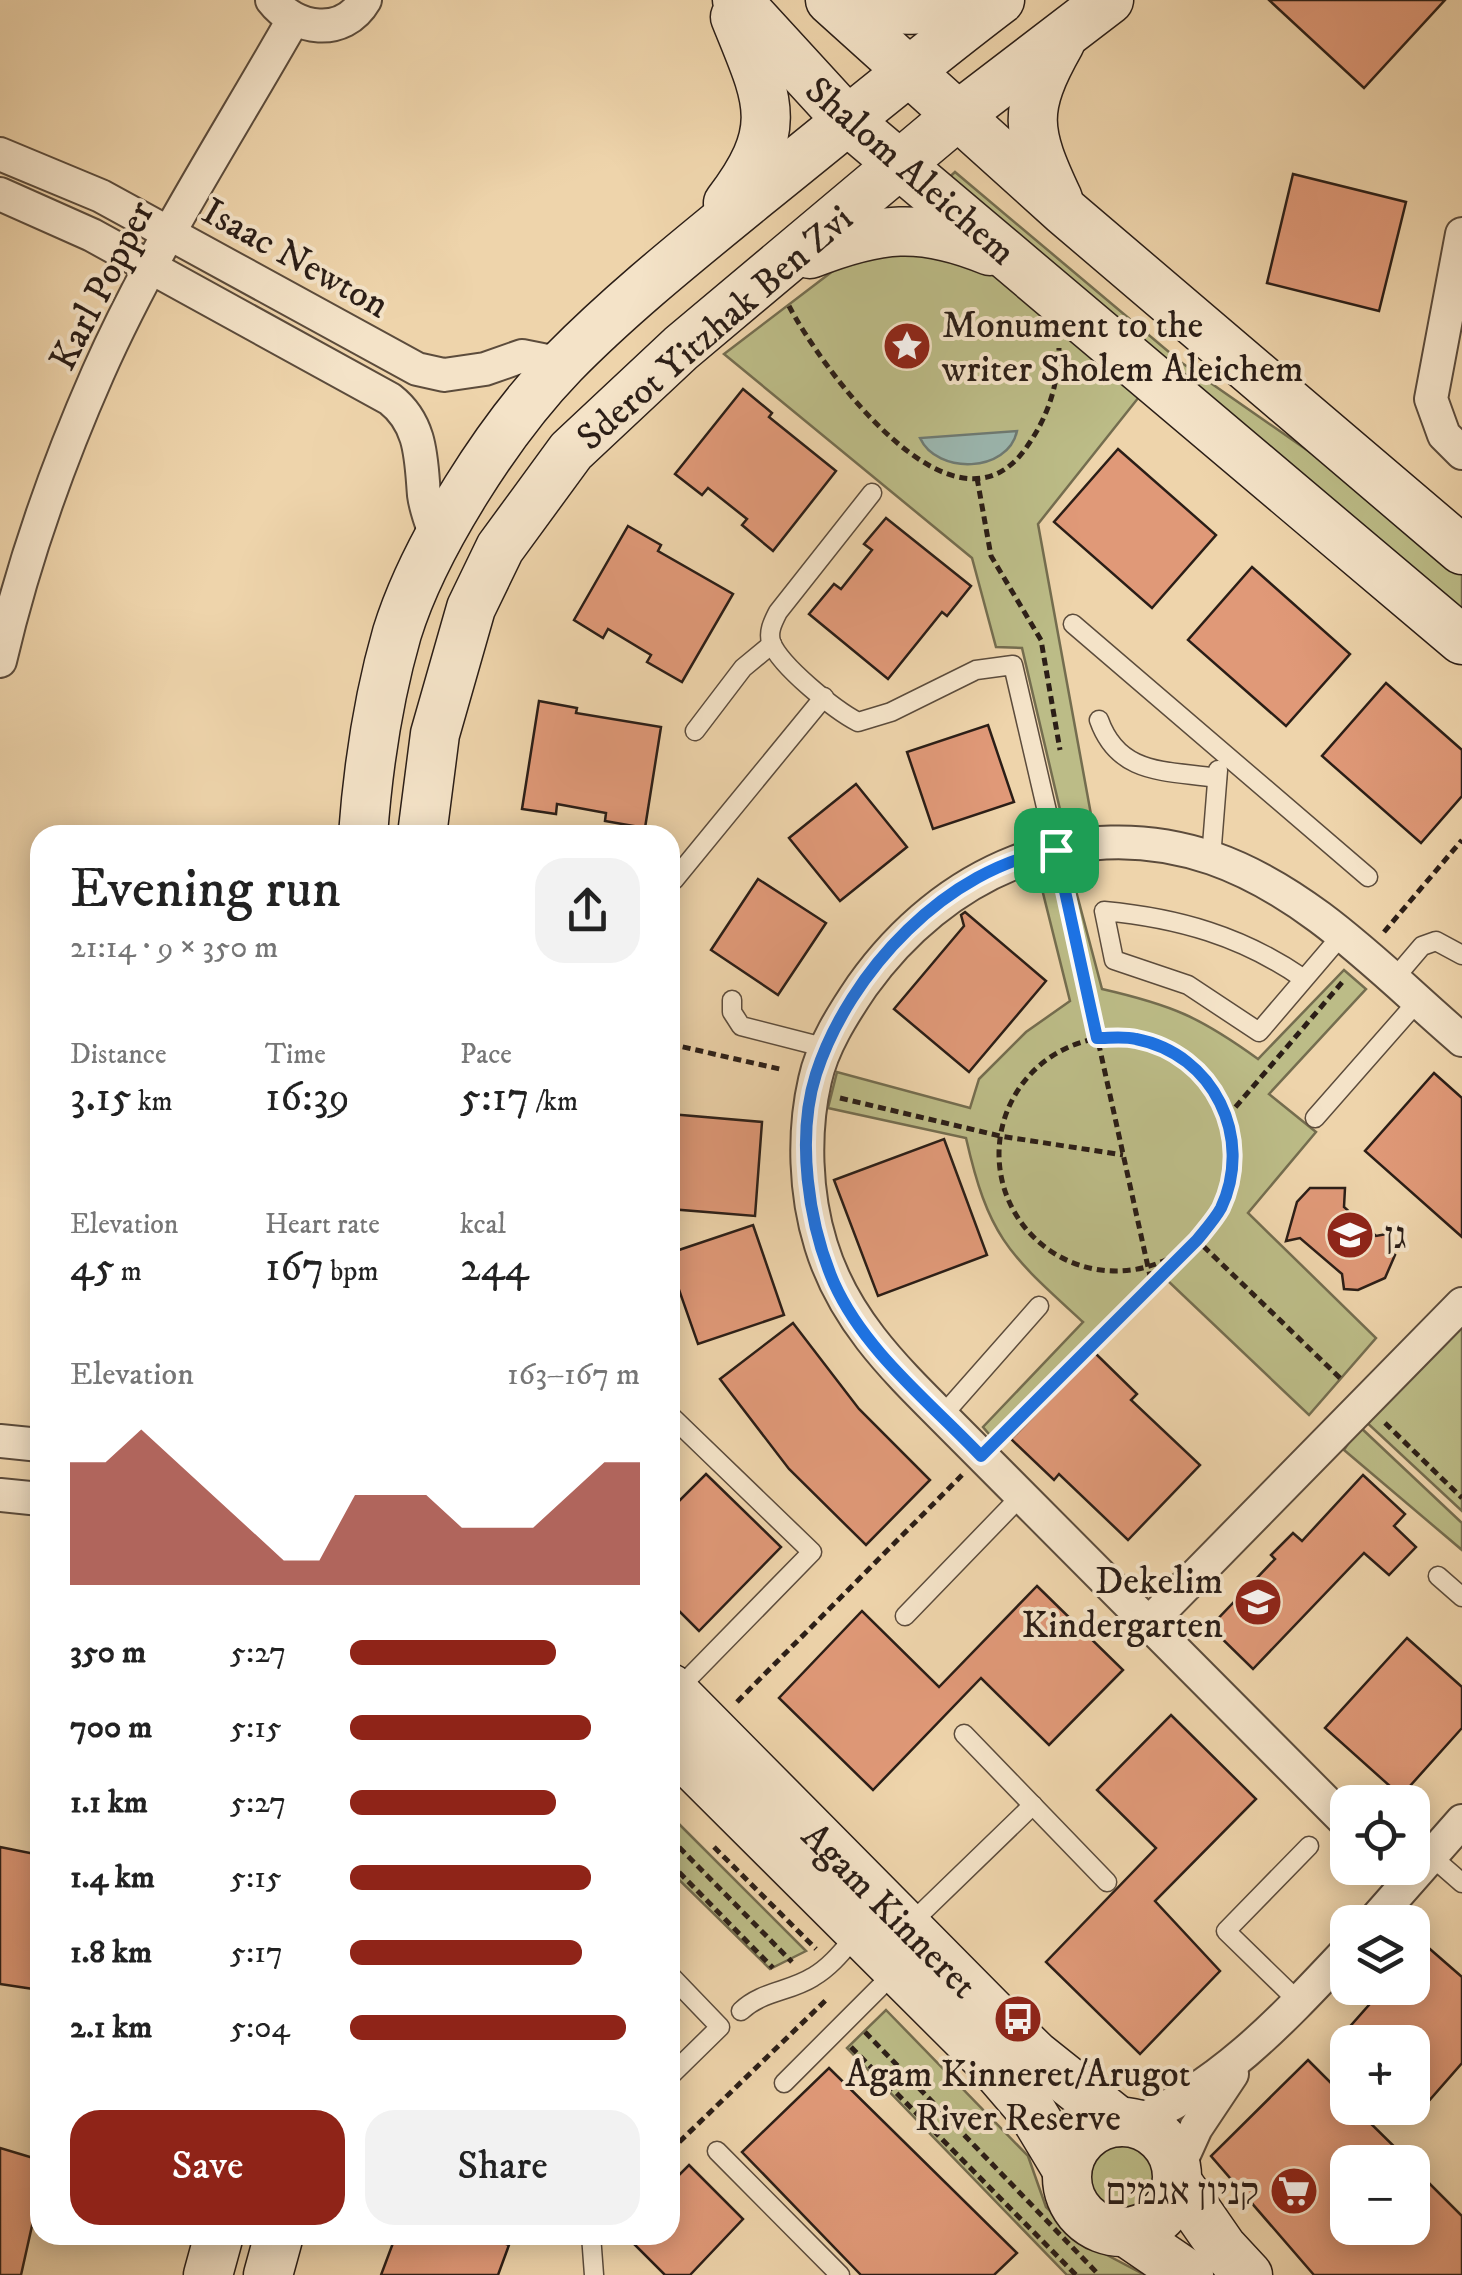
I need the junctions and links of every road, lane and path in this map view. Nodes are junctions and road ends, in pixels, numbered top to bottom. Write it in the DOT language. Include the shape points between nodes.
graph roads {
  1 [pos="364,0"];
  2 [pos="728,0"];
  3 [pos="737,0"];
  4 [pos="830,0"];
  5 [pos="849,0"];
  6 [pos="975,0"];
  7 [pos="1000,0"];
  8 [pos="1109,0"];
  9 [pos="282,10"];
  10 [pos="1065,34"];
  11 [pos="907,70"];
  12 [pos="956,117"];
  13 [pos="848,120"];
  14 [pos="0,154"];
  15 [pos="902,163"];
  16 [pos="0,194"];
  17 [pos="1064,212"];
  18 [pos="172,233"];
  19 [pos="1462,234"];
  20 [pos="696,244"];
  21 [pos="1014,261"];
  22 [pos="152,267"];
  23 [pos="777,270"];
  24 [pos="1059,300"];
  25 [pos="562,364"];
  26 [pos="1462,453"];
  27 [pos="872,493"];
  28 [pos="438,542"];
  29 [pos="1462,550"];
  30 [pos="1073,624"];
  31 [pos="1462,640"];
  32 [pos="772,644"];
  33 [pos="0,661"];
  34 [pos="824,697"];
  35 [pos="1098,720"];
  36 [pos="695,731"];
  37 [pos="1220,750"];
  38 [pos="1217,778"];
  39 [pos="364,825"];
  40 [pos="423,825"];
  41 [pos="1056,850"];
  42 [pos="1211,858"];
  43 [pos="680,873"];
  44 [pos="1368,878"];
  45 [pos="1341,936"];
  46 [pos="1462,956"];
  47 [pos="1304,979"];
  48 [pos="1405,991"];
  49 [pos="732,1000"];
  50 [pos="1097,1038"];
  51 [pos="1462,1040"];
  52 [pos="680,1046"];
  53 [pos="818,1072"];
  54 [pos="1315,1118"];
  55 [pos="1000,1136"];
  56 [pos="1124,1155"];
  57 [pos="1197,1240"];
  58 [pos="1148,1267"];
  59 [pos="1152,1285"];
  60 [pos="1462,1304"];
  61 [pos="1038,1306"];
  62 [pos="1365,1403"];
  63 [pos="942,1416"];
  64 [pos="680,1425"];
  65 [pos="0,1440"];
  66 [pos="30,1444"];
  67 [pos="981,1456"];
  68 [pos="0,1494"];
  69 [pos="1021,1496"];
  70 [pos="30,1498"];
  71 [pos="1462,1498"];
  72 [pos="1438,1576"];
  73 [pos="1462,1596"];
  74 [pos="905,1616"];
  75 [pos="1148,1624"];
  76 [pos="680,1682"];
  77 [pos="680,1710"];
  78 [pos="964,1734"];
  79 [pos="690,1736"];
  80 [pos="1033,1805"];
  81 [pos="1330,1806"];
  82 [pos="1462,1822"];
  83 [pos="710,1842"];
  84 [pos="1309,1846"];
  85 [pos="680,1848"];
  86 [pos="1432,1856"];
  87 [pos="680,1874"];
  88 [pos="1107,1882"];
  89 [pos="1462,1883"];
  90 [pos="845,1948"];
  91 [pos="902,1948"];
  92 [pos="1330,1969"];
  93 [pos="810,1980"];
  94 [pos="680,1985"];
  95 [pos="791,1986"];
  96 [pos="830,1997"];
  97 [pos="1299,2002"];
  98 [pos="814,2010"];
  99 [pos="740,2011"];
  100 [pos="850,2018"];
  101 [pos="836,2032"];
  102 [pos="1253,2047"];
  103 [pos="680,2066"];
  104 [pos="784,2082"];
  105 [pos="1125,2123"];
  106 [pos="680,2141"];
  107 [pos="717,2151"];
  108 [pos="1067,2170"];
  109 [pos="1177,2176"];
  110 [pos="1126,2232"];
  111 [pos="216,2245"];
  112 [pos="276,2245"];
  113 [pos="591,2245"];
  114 [pos="208,2275"];
  115 [pos="268,2275"];
  116 [pos="594,2275"];
  117 [pos="840,2275"];
  118 [pos="1076,2275"];
  119 [pos="1098,2275"];
  120 [pos="1189,2275"];
  121 [pos="1248,2275"];
  1 -- 9 [label="street" via="344,21 323,27"];
  2 -- 20 [label="main road" via="759,77 768,110 766,137 743,184"];
  3 -- 13 [label="main road, Shalom Aleichem"];
  4 -- 11 [label="main road, Shalom Aleichem"];
  5 -- 6 [label="main road" via="901,11"];
  7 -- 11 [label="main road, Sderot Yitzhak Ben Zvi"];
  8 -- 10 [label="main road, Sderot Yitzhak Ben Zvi"];
  9 -- 18 [label="street, Karl Popper"];
  10 -- 12 [label="main road, Sderot Yitzhak Ben Zvi"];
  10 -- 17 [label="main road" via="1030,116 1041,163"];
  11 -- 12 [label="main road, Shalom Aleichem"];
  11 -- 13 [label="main road, Sderot Yitzhak Ben Zvi"];
  12 -- 15 [label="main road, Sderot Yitzhak Ben Zvi"];
  12 -- 17 [label="main road, Shalom Aleichem"];
  13 -- 15 [label="main road, Shalom Aleichem"];
  13 -- 20 [label="main road, Sderot Yitzhak Ben Zvi"];
  14 -- 18 [label="street, Isaac Newton"];
  15 -- 21 [label="main road, Shalom Aleichem"];
  15 -- 23 [label="main road, Sderot Yitzhak Ben Zvi"];
  16 -- 22 [label="street, Isaac Newton"];
  17 -- 29 [label="main road, Shalom Aleichem"];
  18 -- 22 [label="street, Karl Popper"];
  18 -- 25 [label="street, Isaac Newton" via="417,370 485,370 522,356"];
  19 -- 26 [label="street" via="1431,399 1444,434"];
  20 -- 25 [label="main road, Sderot Yitzhak Ben Zvi"];
  21 -- 23 [label="main road" via="958,238 892,230"];
  21 -- 24 [label="main road, Shalom Aleichem"];
  22 -- 28 [label="street, Isaac Newton" via="401,408 419,444 424,499"];
  22 -- 33 [label="street, Karl Popper" via="56,475"];
  23 -- 24 [label="path" via="813,351 892,443 968,478 996,476 1017,461 1040,429 1058,368"];
  23 -- 40 [label="main road, Sderot Yitzhak Ben Zvi" via="616,405 571,451 500,548 453,660"];
  24 -- 31 [label="main road, Shalom Aleichem"];
  25 -- 28 [label="main road, Sderot Yitzhak Ben Zvi" via="499,442"];
  27 -- 32 [label="lane" via="778,612"];
  28 -- 39 [label="main road, Sderot Yitzhak Ben Zvi" via="399,629 382,691"];
  30 -- 37 [label="lane"];
  32 -- 34 [label="lane"];
  32 -- 36 [label="lane" via="743,668"];
  34 -- 41 [label="lane" via="858,722 870,721 954,678 1013,665"];
  34 -- 43 [label="lane"];
  35 -- 38 [label="lane" via="1111,746 1135,765"];
  37 -- 38 [label="lane"];
  37 -- 44 [label="lane"];
  38 -- 42 [label="lane"];
  41 -- 42 [label="street" via="1142,844"];
  41 -- 50 [label="path"];
  41 -- 53 [label="street" via="972,880 934,906 872,973"];
  42 -- 45 [label="street" via="1288,894"];
  45 -- 47 [label="lane"];
  45 -- 48 [label="street"];
  46 -- 48 [label="lane" via="1436,941 1422,946"];
  47 -- 47 [label="lane" via="1259,1032 1188,985 1114,960 1104,910 1159,916 1230,936"];
  48 -- 51 [label="street"];
  48 -- 54 [label="lane"];
  49 -- 53 [label="lane" via="741,1026"];
  50 -- 55 [label="path" via="1062,1050 1032,1071 1006,1112"];
  50 -- 56 [label="path"];
  50 -- 57 [label="path" via="1135,1038 1170,1050 1200,1072 1222,1102 1233,1138 1232,1175 1220,1210"];
  52 -- 53 [label="path"];
  53 -- 55 [label="path"];
  53 -- 63 [label="street" via="808,1155 812,1206 834,1282 878,1351"];
  55 -- 56 [label="path"];
  55 -- 58 [label="path" via="1000,1170 1026,1230 1082,1266"];
  56 -- 58 [label="path"];
  57 -- 58 [label="path"];
  57 -- 59 [label="path"];
  57 -- 62 [label="path"];
  58 -- 59 [label="path"];
  59 -- 67 [label="path"];
  60 -- 62 [label="street"];
  61 -- 63 [label="lane"];
  62 -- 71 [label="path"];
  62 -- 75 [label="street"];
  63 -- 67 [label="street"];
  64 -- 76 [label="lane" via="812,1552"];
  65 -- 66 [label="street"];
  67 -- 69 [label="street"];
  67 -- 79 [label="path"];
  68 -- 70 [label="street"];
  69 -- 74 [label="lane"];
  69 -- 75 [label="street"];
  72 -- 73 [label="lane"];
  75 -- 81 [label="street"];
  77 -- 79 [label="main road, Agam Kinneret"];
  78 -- 80 [label="lane"];
  79 -- 90 [label="main road, Agam Kinneret"];
  79 -- 91 [label="main road, Agam Kinneret"];
  80 -- 88 [label="lane"];
  80 -- 91 [label="lane"];
  82 -- 86 [label="street"];
  83 -- 90 [label="path"];
  84 -- 97 [label="lane" via="1226,1931"];
  85 -- 93 [label="path"];
  86 -- 89 [label="lane"];
  87 -- 95 [label="path"];
  90 -- 91 [label="main road, Agam Kinneret"];
  90 -- 93 [label="lane"];
  91 -- 100 [label="lane"];
  91 -- 105 [label="main road, Agam Kinneret"];
  91 -- 108 [label="main road, Agam Kinneret" via="1031,2110"];
  92 -- 97 [label="street"];
  93 -- 95 [label="lane"];
  93 -- 96 [label="path"];
  94 -- 103 [label="lane" via="720,2027"];
  95 -- 99 [label="lane"];
  96 -- 98 [label="path"];
  96 -- 100 [label="path"];
  97 -- 102 [label="street"];
  98 -- 101 [label="path"];
  98 -- 106 [label="path"];
  100 -- 101 [label="lane"];
  100 -- 119 [label="path"];
  101 -- 104 [label="lane"];
  101 -- 118 [label="path"];
  102 -- 105 [label="street" via="1187,2096"];
  102 -- 109 [label="street" via="1209,2105"];
  105 -- 108 [label="main road" via="1103,2126 1080,2142"];
  105 -- 109 [label="main road" via="1153,2131 1166,2143"];
  107 -- 117 [label="lane"];
  108 -- 110 [label="main road" via="1073,2202 1084,2217"];
  109 -- 110 [label="main road" via="1164,2214"];
  109 -- 121 [label="main road" via="1211,2232"];
  110 -- 120 [label="main road"];
  111 -- 114 [label="main road"];
  112 -- 115 [label="main road"];
  113 -- 116 [label="lane"];
}
